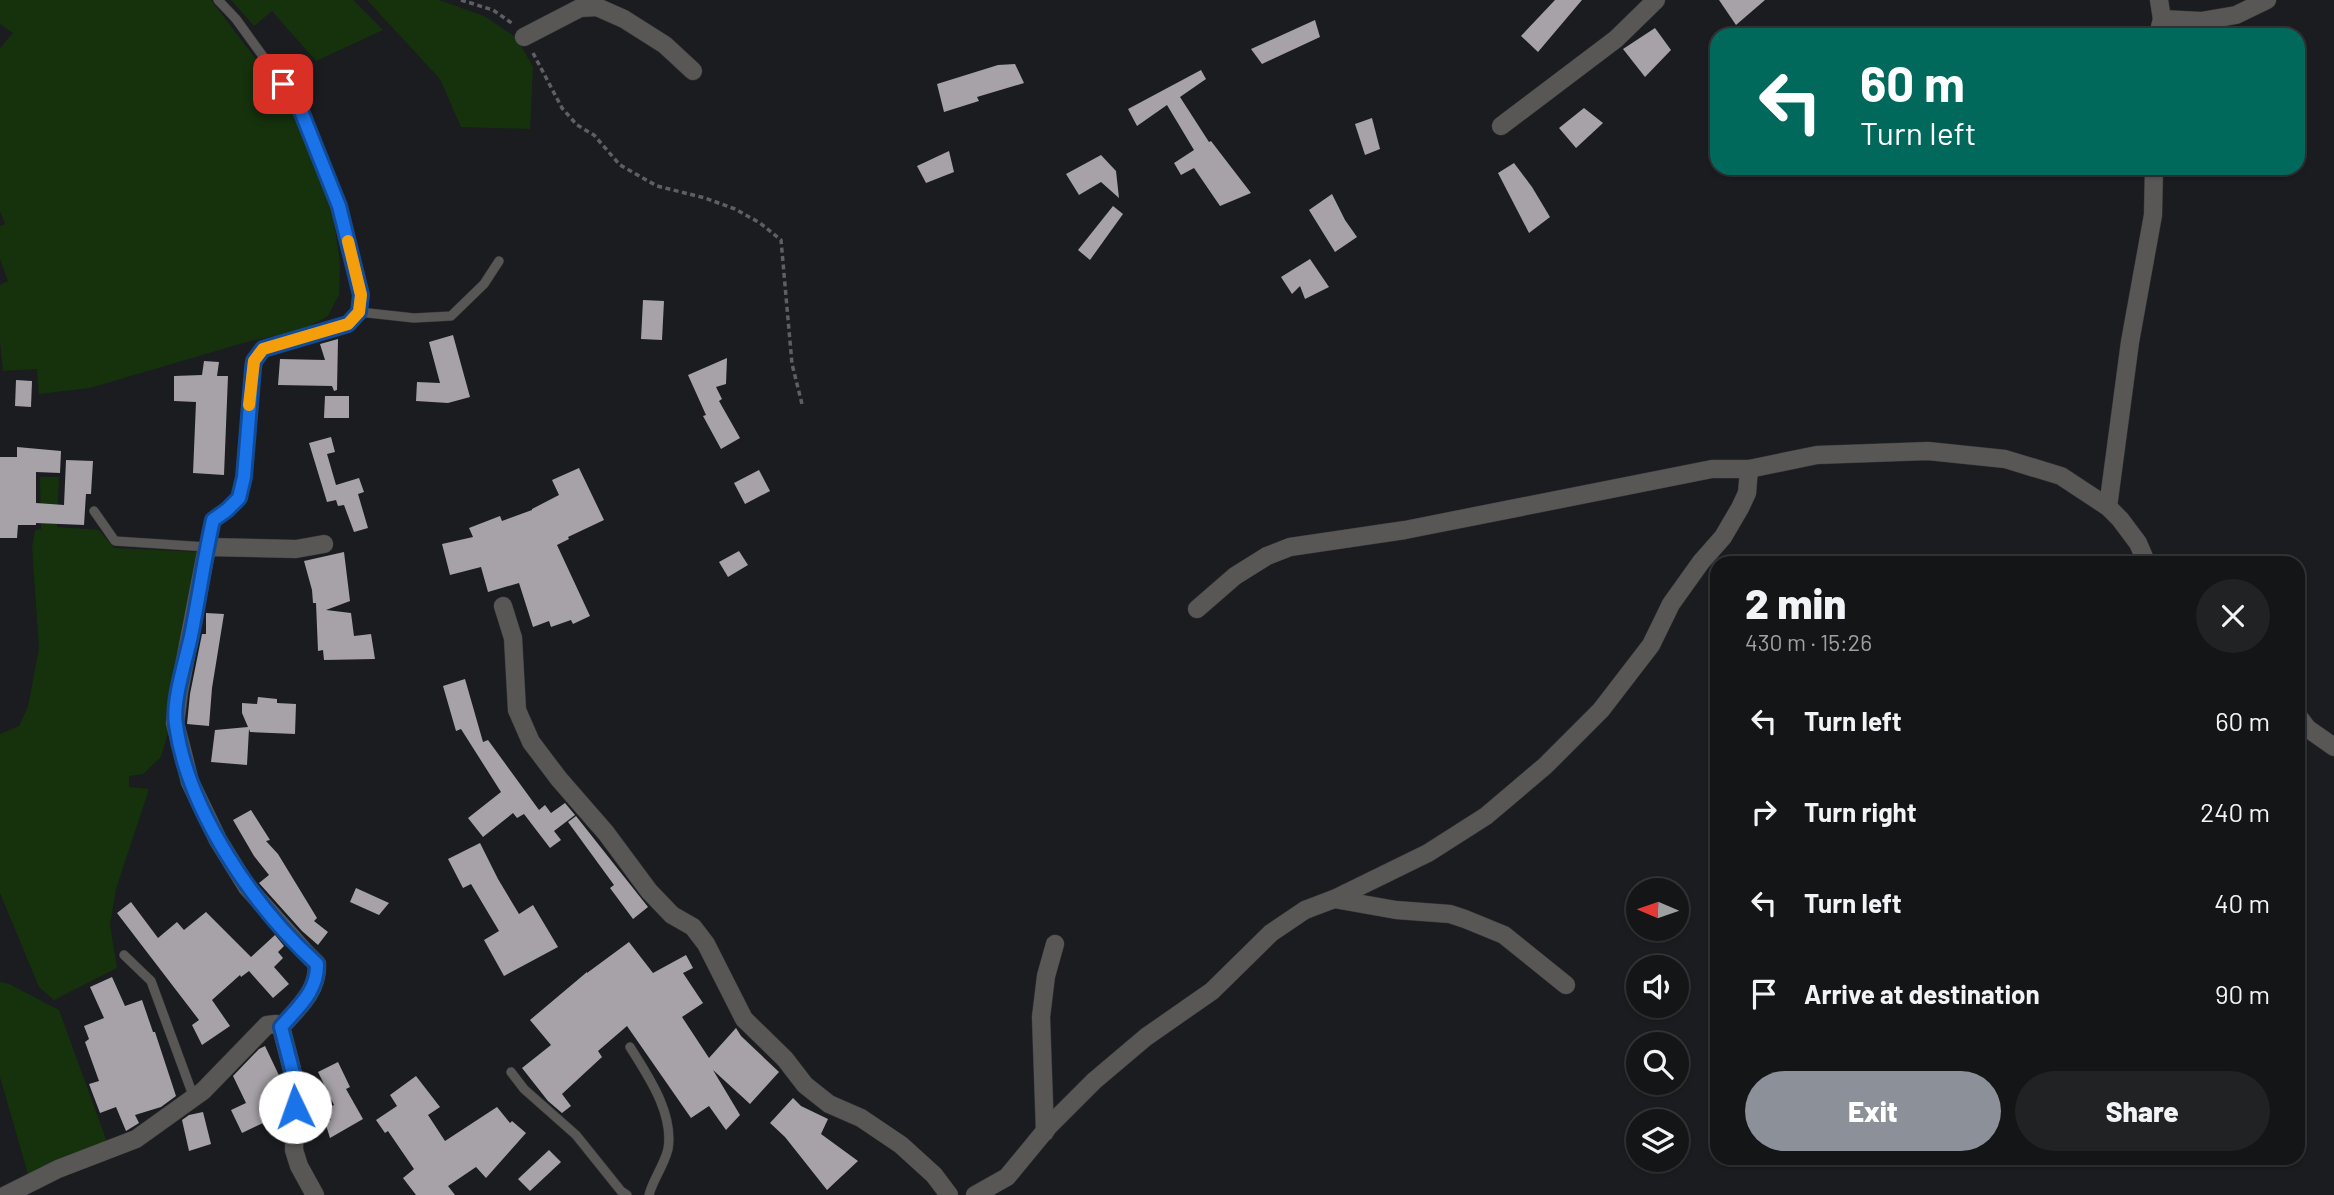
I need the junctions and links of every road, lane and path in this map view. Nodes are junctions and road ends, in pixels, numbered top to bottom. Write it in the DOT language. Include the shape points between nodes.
graph roads {
  1 [pos="218,0"];
  2 [pos="461,0"];
  3 [pos="1656,0"];
  4 [pos="2159,0"];
  5 [pos="2267,0"];
  6 [pos="2160,27"];
  7 [pos="524,37"];
  8 [pos="693,71"];
  9 [pos="1501,126"];
  10 [pos="2154,175"];
  11 [pos="499,261"];
  12 [pos="359,312"];
  13 [pos="802,404"];
  14 [pos="1749,469"];
  15 [pos="2108,507"];
  16 [pos="94,512"];
  17 [pos="324,544"];
  18 [pos="207,547"];
  19 [pos="2144,556"];
  20 [pos="503,606"];
  21 [pos="1196,608"];
  22 [pos="2305,725"];
  23 [pos="2334,747"];
  24 [pos="1334,899"];
  25 [pos="1055,944"];
  26 [pos="124,955"];
  27 [pos="1566,985"];
  28 [pos="281,1027"];
  29 [pos="630,1047"];
  30 [pos="511,1072"];
  31 [pos="194,1098"];
  32 [pos="1045,1132"];
  33 [pos="6,1195"];
  34 [pos="315,1195"];
  35 [pos="627,1195"];
  36 [pos="649,1195"];
  37 [pos="949,1195"];
  38 [pos="975,1195"];
  1 -- 12 [label="lane" via="299,106 339,206 361,295"];
  2 -- 7 [label="path" via="492,10 520,29"];
  3 -- 9 [label="street" via="1616,39"];
  4 -- 6 [label="street"];
  5 -- 6 [label="street" via="2236,15"];
  7 -- 8 [label="street" via="579,8 597,7 665,45"];
  7 -- 13 [label="path" via="562,108 620,165 657,186 735,209 781,240 792,364"];
  10 -- 15 [label="street" via="2153,215"];
  11 -- 12 [label="lane" via="484,284 451,316 414,318"];
  12 -- 18 [label="lane" via="348,324 263,349 254,361 239,498 213,520"];
  14 -- 15 [label="street" via="1817,455 1928,451 2005,459 2061,477"];
  14 -- 21 [label="street" via="1712,469 1419,527 1290,547 1267,555"];
  14 -- 24 [label="street" via="1741,508 1671,604 1651,645 1601,710 1486,816 1427,853"];
  15 -- 19 [label="street"];
  16 -- 18 [label="lane" via="115,541"];
  17 -- 18 [label="street" via="296,549"];
  18 -- 28 [label="street" via="175,723 190,782 218,840 247,887 317,964 313,990"];
  20 -- 37 [label="street" via="513,638 517,710 531,742 559,779 607,833 649,891 672,915 693,927 744,1019 805,1084 829,1104 901,1144"];
  22 -- 23 [label="street"];
  24 -- 27 [label="street" via="1450,914 1478,924 1504,935"];
  24 -- 32 [label="street" via="1305,910 1272,933 1212,990 1146,1037 1094,1082"];
  25 -- 32 [label="street" via="1041,1017"];
  26 -- 31 [label="lane" via="150,981"];
  28 -- 31 [label="street" via="267,1025"];
  28 -- 34 [label="street" via="296,1085 294,1150"];
  29 -- 36 [label="lane" via="657,1090 668,1130 668,1149"];
  30 -- 35 [label="lane" via="576,1135"];
  31 -- 33 [label="street" via="136,1139"];
  32 -- 38 [label="street" via="1007,1177"];
}
